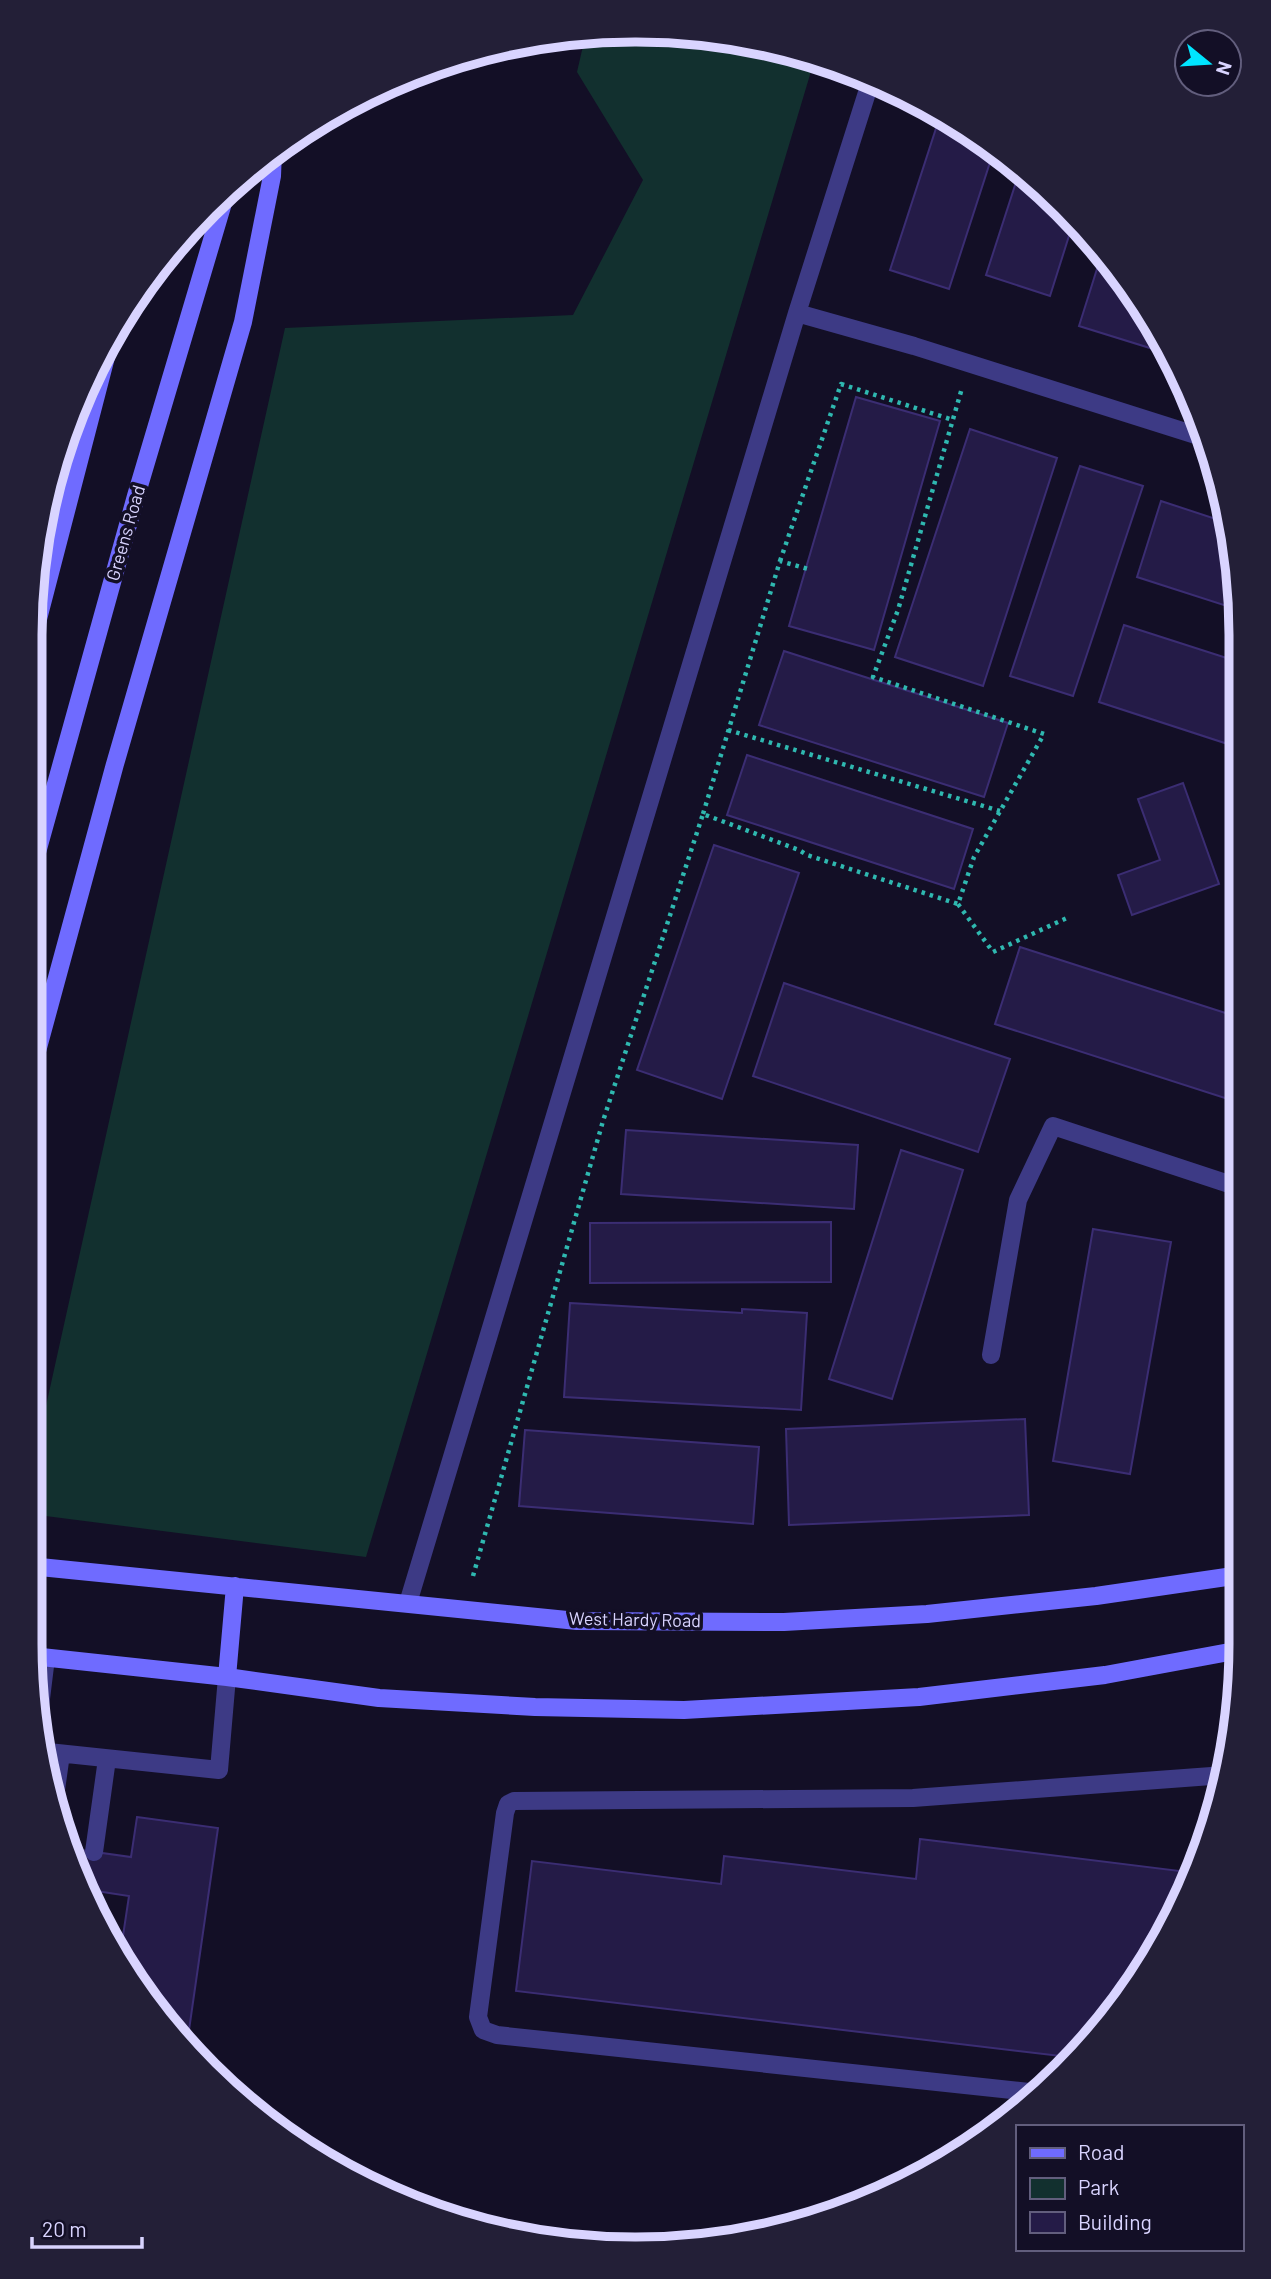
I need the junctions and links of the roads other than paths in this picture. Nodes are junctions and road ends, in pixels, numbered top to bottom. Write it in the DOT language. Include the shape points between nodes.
graph roads {
  1 [pos="868,89"];
  2 [pos="272,166"];
  3 [pos="220,212"];
  4 [pos="797,313"];
  5 [pos="100,379"];
  6 [pos="1194,435"];
  7 [pos="43,600"];
  8 [pos="42,834"];
  9 [pos="42,1033"];
  10 [pos="1229,1184"];
  11 [pos="991,1355"];
  12 [pos="42,1567"];
  13 [pos="1229,1577"];
  14 [pos="235,1586"];
  15 [pos="408,1603"];
  16 [pos="1229,1652"];
  17 [pos="42,1657"];
  18 [pos="227,1677"];
  19 [pos="55,1753"];
  20 [pos="107,1759"];
  21 [pos="1214,1776"];
  22 [pos="94,1852"];
  23 [pos="1025,2092"];
  1 -- 4 [label="lane"];
  2 -- 9 [label="street" via="243,323"];
  3 -- 8 [label="street, Greens Road"];
  4 -- 6 [label="lane"];
  4 -- 15 [label="lane"];
  5 -- 7 [label="street"];
  10 -- 11 [label="lane" via="1053,1126 1018,1200"];
  12 -- 14 [label="street, West Hardy Road"];
  13 -- 15 [label="street, West Hardy Road" via="927,1614 784,1622 577,1621"];
  14 -- 15 [label="street, West Hardy Road"];
  14 -- 18 [label="street"];
  16 -- 18 [label="street" via="1105,1675 919,1697 684,1710 379,1698"];
  17 -- 18 [label="street"];
  18 -- 20 [label="lane" via="219,1770"];
  19 -- 20 [label="lane"];
  20 -- 22 [label="lane"];
  21 -- 23 [label="lane" via="913,1798 508,1804 478,2017 483,2030 511,2037"];
}
